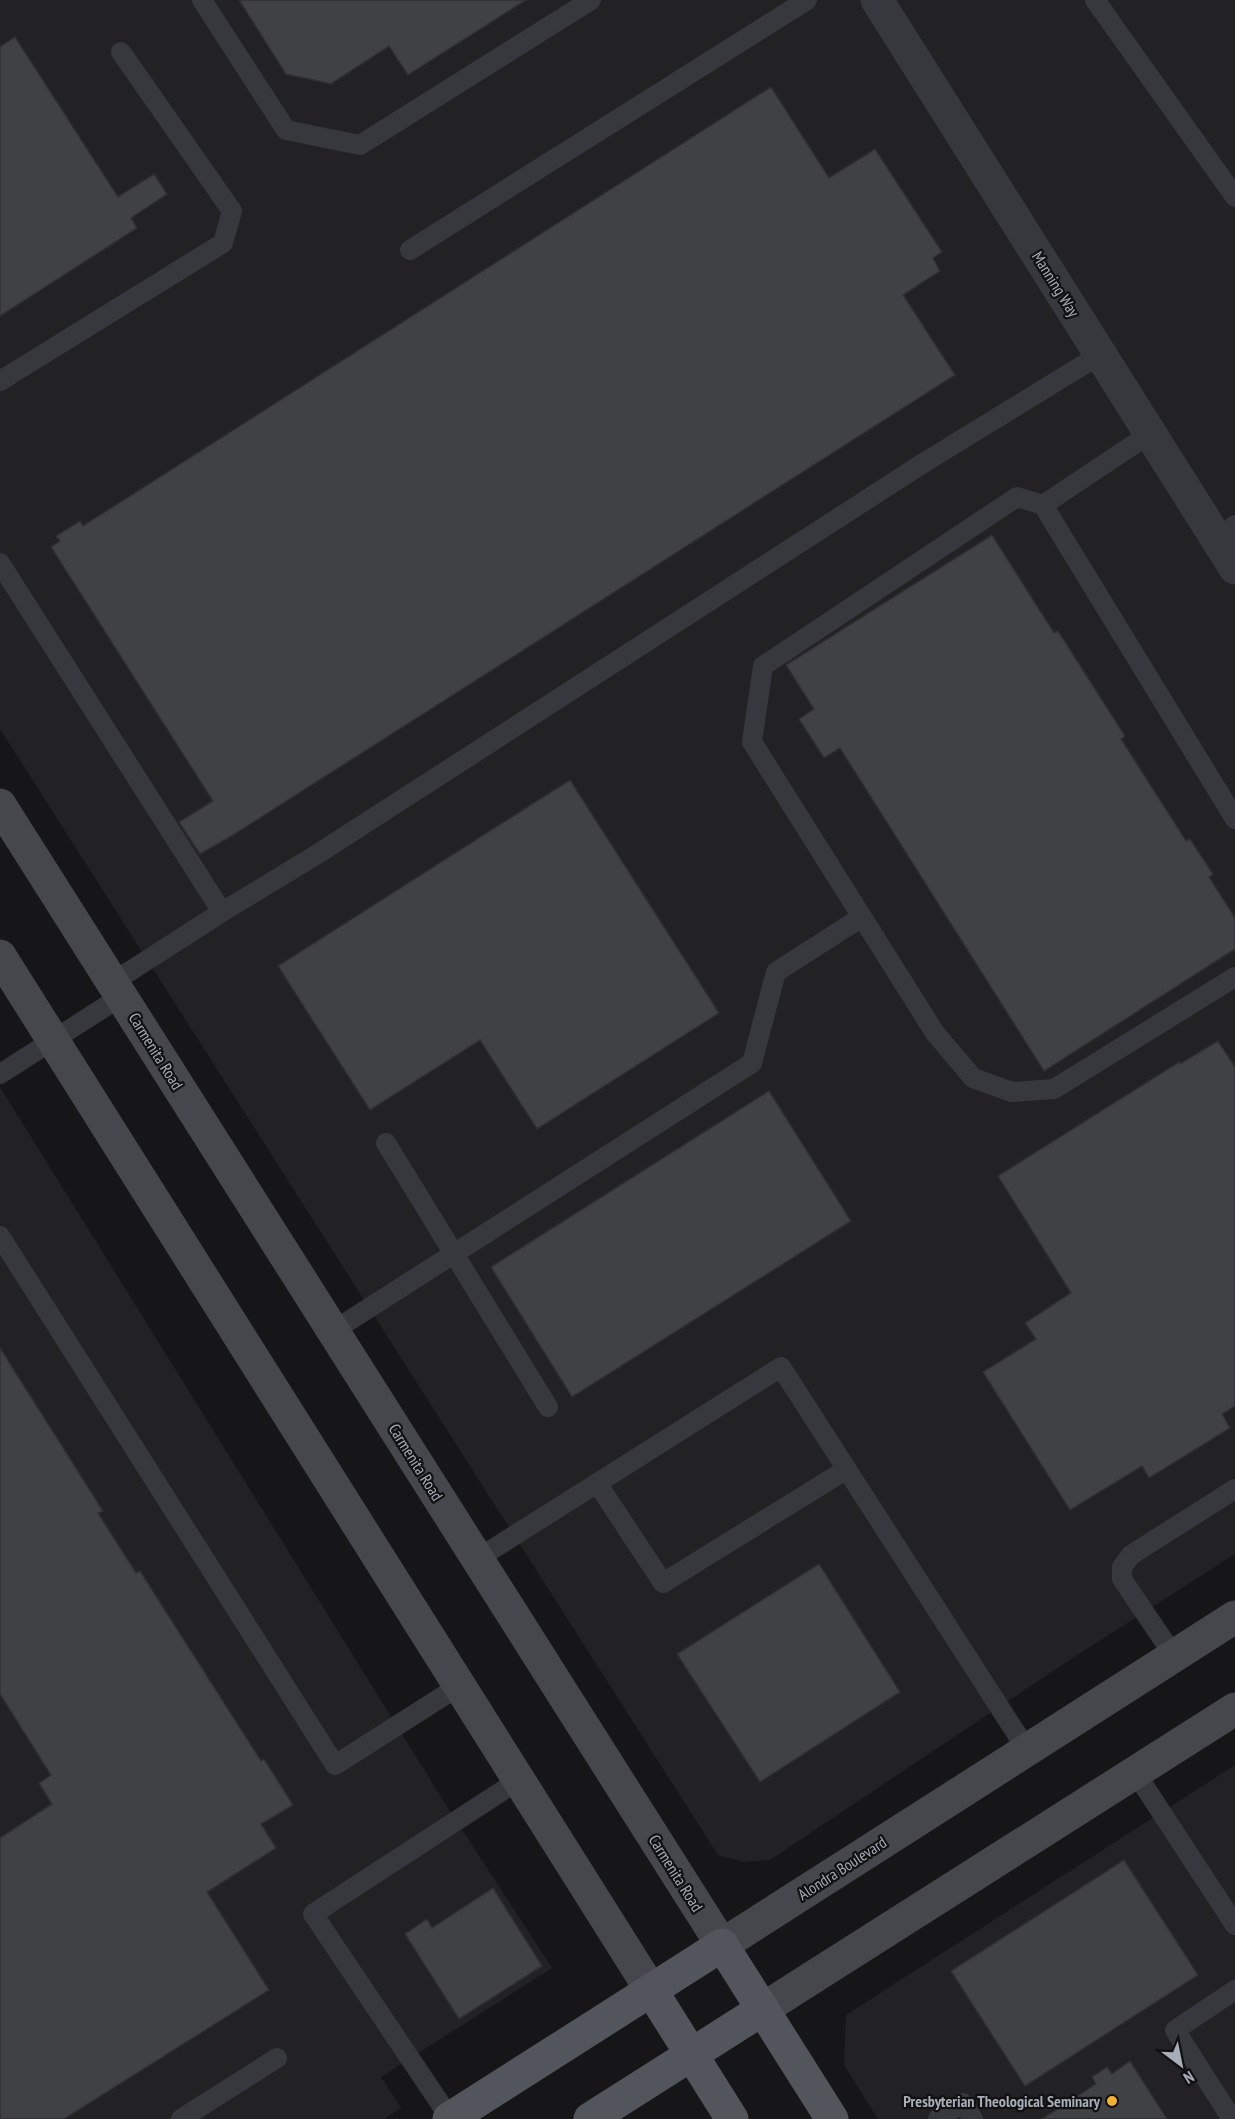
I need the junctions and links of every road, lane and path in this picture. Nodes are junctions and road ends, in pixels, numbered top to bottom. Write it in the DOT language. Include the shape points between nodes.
graph roads {
  1 [pos="202,0"];
  2 [pos="591,0"];
  3 [pos="807,0"];
  4 [pos="877,0"];
  5 [pos="1095,0"];
  6 [pos="121,52"];
  7 [pos="1235,197"];
  8 [pos="410,250"];
  9 [pos="1101,354"];
  10 [pos="0,381"];
  11 [pos="1151,433"];
  12 [pos="1043,505"];
  13 [pos="1226,533"];
  14 [pos="0,562"];
  15 [pos="1235,568"];
  16 [pos="0,805"];
  17 [pos="1235,819"];
  18 [pos="222,912"];
  19 [pos="862,917"];
  20 [pos="0,956"];
  21 [pos="1235,977"];
  22 [pos="117,989"];
  23 [pos="53,1041"];
  24 [pos="0,1074"];
  25 [pos="386,1143"];
  26 [pos="0,1236"];
  27 [pos="455,1253"];
  28 [pos="333,1331"];
  29 [pos="548,1407"];
  30 [pos="847,1469"];
  31 [pos="597,1483"];
  32 [pos="1235,1489"];
  33 [pos="477,1559"];
  34 [pos="1235,1617"];
  35 [pos="1174,1656"];
  36 [pos="459,1686"];
  37 [pos="1235,1709"];
  38 [pos="1027,1750"];
  39 [pos="1135,1772"];
  40 [pos="519,1780"];
  41 [pos="1235,1925"];
  42 [pos="722,1945"];
  43 [pos="651,1990"];
  44 [pos="1235,1990"];
  45 [pos="762,2009"];
  46 [pos="691,2054"];
  47 [pos="277,2058"];
  48 [pos="182,2119"];
  49 [pos="450,2119"];
  50 [pos="590,2119"];
  51 [pos="732,2119"];
  52 [pos="832,2119"];
  53 [pos="938,2119"];
  54 [pos="973,2119"];
  55 [pos="1232,2119"];
  1 -- 2 [label="lane" via="286,130 360,145"];
  3 -- 8 [label="lane"];
  4 -- 9 [label="street, Manning Way"];
  5 -- 7 [label="lane"];
  6 -- 10 [label="lane" via="232,211 223,243"];
  9 -- 11 [label="street, Manning Way"];
  9 -- 18 [label="lane" via="925,462"];
  11 -- 12 [label="lane"];
  11 -- 13 [label="street, Manning Way"];
  12 -- 17 [label="lane"];
  12 -- 19 [label="lane" via="1017,498 763,666 752,742"];
  13 -- 15 [label="street, Manning Way"];
  14 -- 18 [label="lane"];
  16 -- 22 [label="main road, Carmenita Road"];
  18 -- 22 [label="lane"];
  19 -- 21 [label="lane" via="935,1033 973,1078 1012,1092 1054,1089"];
  19 -- 27 [label="lane" via="776,972 752,1063"];
  20 -- 23 [label="main road"];
  22 -- 23 [label="lane"];
  22 -- 28 [label="main road, Carmenita Road"];
  23 -- 24 [label="lane"];
  23 -- 36 [label="main road"];
  25 -- 27 [label="lane"];
  26 -- 36 [label="lane" via="335,1765"];
  27 -- 28 [label="lane"];
  27 -- 29 [label="lane"];
  28 -- 33 [label="main road, Carmenita Road"];
  30 -- 31 [label="lane" via="663,1584"];
  30 -- 31 [label="lane" via="781,1367"];
  30 -- 38 [label="lane"];
  31 -- 33 [label="lane"];
  32 -- 35 [label="lane" via="1131,1555 1122,1567 1122,1579"];
  33 -- 42 [label="main road, Carmenita Road"];
  34 -- 35 [label="main road, Alondra Boulevard"];
  35 -- 38 [label="main road, Alondra Boulevard"];
  36 -- 40 [label="main road"];
  37 -- 39 [label="main road"];
  38 -- 42 [label="main road, Alondra Boulevard"];
  39 -- 41 [label="lane"];
  39 -- 45 [label="main road"];
  40 -- 43 [label="main road"];
  40 -- 49 [label="lane" via="313,1914"];
  42 -- 43 [label="main road, Alondra Boulevard"];
  42 -- 45 [label="main road, Carmenita Road"];
  43 -- 46 [label="main road"];
  43 -- 49 [label="main road, Alondra Boulevard"];
  44 -- 55 [label="lane" via="1174,2030"];
  45 -- 46 [label="main road"];
  45 -- 52 [label="main road, Carmenita Road"];
  46 -- 50 [label="main road"];
  46 -- 51 [label="main road"];
  47 -- 48 [label="lane"];
  53 -- 54 [label="lane" via="963,2103"];
}
